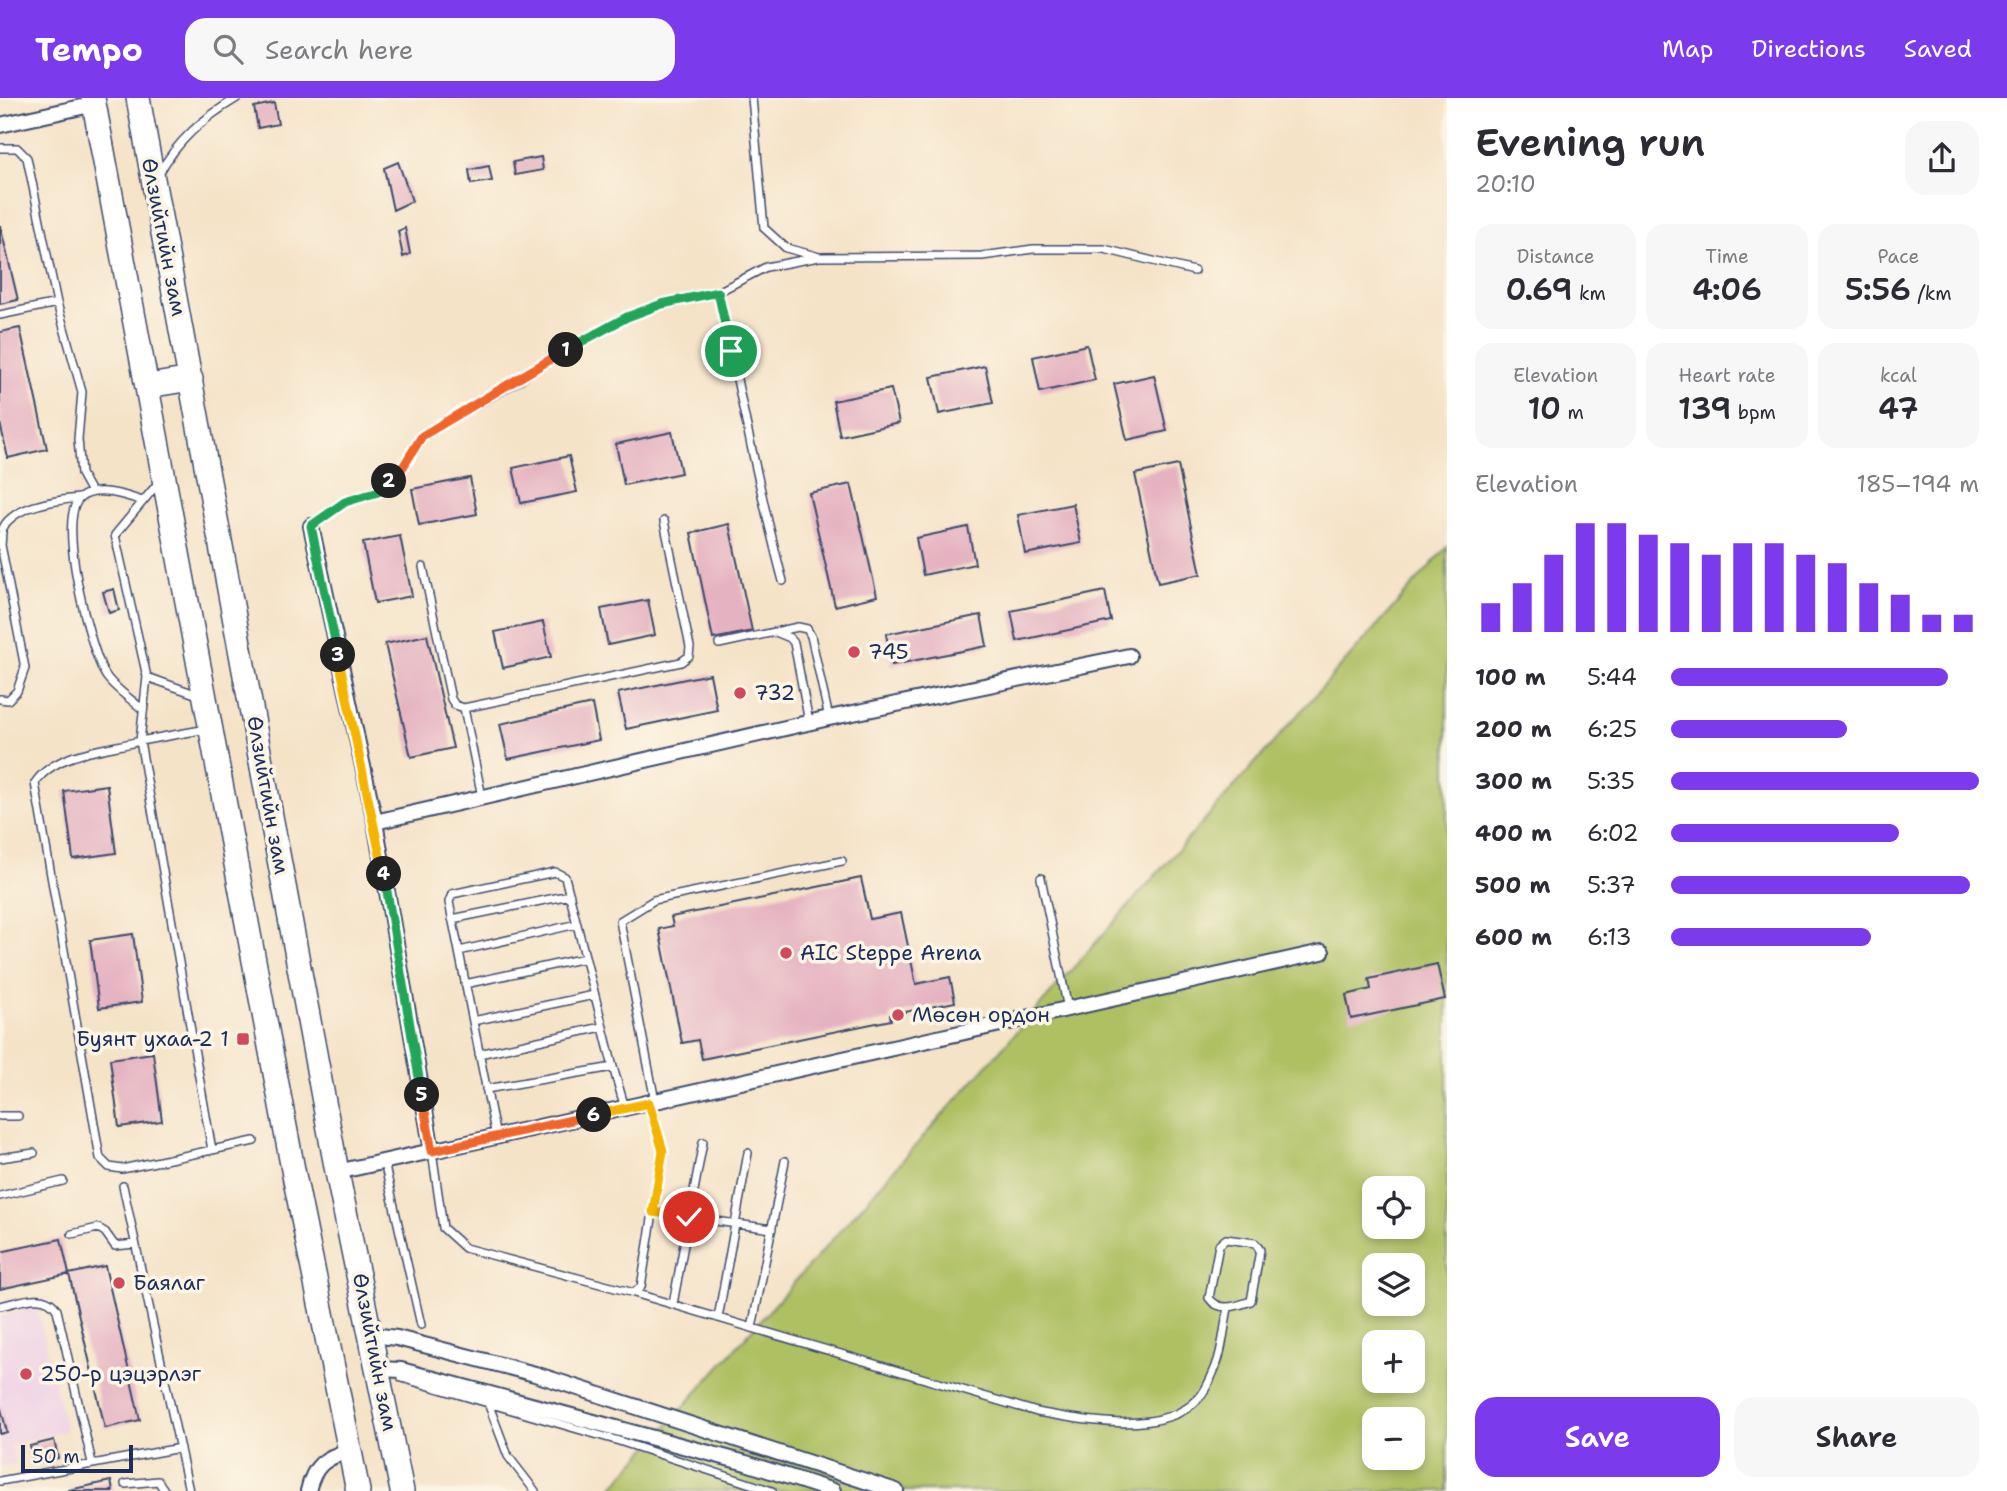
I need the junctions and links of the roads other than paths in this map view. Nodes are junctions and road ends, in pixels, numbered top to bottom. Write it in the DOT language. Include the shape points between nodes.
graph roads {
  1 [pos="138,98"];
  2 [pos="237,98"];
  3 [pos="752,98"];
  4 [pos="94,101"];
  5 [pos="0,125"];
  6 [pos="0,148"];
  7 [pos="154,182"];
  8 [pos="819,257"];
  9 [pos="1194,271"];
  10 [pos="718,292"];
  11 [pos="57,303"];
  12 [pos="0,315"];
  13 [pos="191,379"];
  14 [pos="148,387"];
  15 [pos="164,477"];
  16 [pos="91,492"];
  17 [pos="79,498"];
  18 [pos="142,501"];
  19 [pos="664,521"];
  20 [pos="311,526"];
  21 [pos="423,567"];
  22 [pos="783,580"];
  23 [pos="775,632"];
  24 [pos="719,644"];
  25 [pos="1129,656"];
  26 [pos="147,677"];
  27 [pos="205,697"];
  28 [pos="0,699"];
  29 [pos="464,708"];
  30 [pos="142,709"];
  31 [pos="829,718"];
  32 [pos="809,723"];
  33 [pos="211,728"];
  34 [pos="140,741"];
  35 [pos="482,797"];
  36 [pos="375,822"];
  37 [pos="842,861"];
  38 [pos="1041,878"];
  39 [pos="569,894"];
  40 [pos="452,919"];
  41 [pos="577,924"];
  42 [pos="459,951"];
  43 [pos="1322,953"];
  44 [pos="585,958"];
  45 [pos="465,984"];
  46 [pos="594,995"];
  47 [pos="1068,1009"];
  48 [pos="473,1021"];
  49 [pos="602,1027"];
  50 [pos="480,1054"];
  51 [pos="613,1067"];
  52 [pos="486,1089"];
  53 [pos="652,1102"];
  54 [pos="625,1108"];
  55 [pos="0,1116"];
  56 [pos="18,1116"];
  57 [pos="496,1137"];
  58 [pos="254,1140"];
  59 [pos="703,1142"];
  60 [pos="212,1150"];
  61 [pos="432,1151"];
  62 [pos="34,1153"];
  63 [pos="748,1153"];
  64 [pos="0,1158"];
  65 [pos="785,1161"];
  66 [pos="384,1162"];
  67 [pos="337,1172"];
  68 [pos="63,1181"];
  69 [pos="122,1186"];
  70 [pos="0,1196"];
  71 [pos="653,1212"];
  72 [pos="689,1217"];
  73 [pos="735,1224"];
  74 [pos="772,1229"];
  75 [pos="72,1234"];
  76 [pos="135,1244"];
  77 [pos="634,1293"];
  78 [pos="673,1304"];
  79 [pos="0,1306"];
  80 [pos="1228,1308"];
  81 [pos="718,1318"];
  82 [pos="421,1325"];
  83 [pos="752,1328"];
  84 [pos="372,1335"];
  85 [pos="379,1369"];
  86 [pos="402,1378"];
  87 [pos="488,1403"];
  88 [pos="180,1448"];
  89 [pos="350,1451"];
  90 [pos="92,1463"];
  91 [pos="0,1481"];
  92 [pos="125,1484"];
  93 [pos="165,1491"];
  94 [pos="189,1491"];
  95 [pos="308,1491"];
  96 [pos="358,1491"];
  97 [pos="402,1491"];
  98 [pos="535,1491"];
  99 [pos="772,1491"];
  100 [pos="833,1491"];
  101 [pos="896,1491"];
  1 -- 7 [label="highway, Өлзийтийн зам"];
  2 -- 7 [label="lane" via="181,139"];
  3 -- 8 [label="lane" via="764,228 786,248"];
  4 -- 5 [label="street"];
  4 -- 14 [label="highway, Өлзийтийн зам"];
  6 -- 11 [label="lane" via="17,148 27,158"];
  7 -- 13 [label="highway, Өлзийтийн зам"];
  8 -- 9 [label="lane" via="982,256 1033,249 1104,249"];
  8 -- 10 [label="lane" via="766,267"];
  10 -- 20 [label="lane" via="627,317 550,358 422,436 403,467 378,492 345,502"];
  10 -- 22 [label="lane" via="762,505"];
  11 -- 12 [label="lane"];
  11 -- 16 [label="lane" via="82,392 81,474"];
  13 -- 14 [label="highway"];
  13 -- 67 [label="highway, Өлзийтийн зам"];
  14 -- 15 [label="highway, Өлзийтийн зам"];
  15 -- 18 [label="lane"];
  15 -- 27 [label="highway, Өлзийтийн зам"];
  16 -- 17 [label="lane"];
  16 -- 18 [label="lane"];
  17 -- 28 [label="lane" via="15,515 3,528 1,545 25,668 17,691 8,700"];
  17 -- 30 [label="lane" via="72,509 72,556 91,636 106,677"];
  18 -- 26 [label="lane" via="115,534"];
  19 -- 29 [label="lane" via="689,656 681,662"];
  20 -- 36 [label="street"];
  21 -- 29 [label="lane" via="451,699"];
  23 -- 24 [label="lane"];
  23 -- 31 [label="lane" via="807,629"];
  23 -- 32 [label="lane" via="794,643"];
  25 -- 31 [label="street"];
  26 -- 27 [label="lane"];
  26 -- 30 [label="lane"];
  27 -- 33 [label="highway, Өлзийтийн зам"];
  29 -- 35 [label="lane"];
  30 -- 34 [label="lane"];
  31 -- 32 [label="street"];
  32 -- 35 [label="street"];
  33 -- 34 [label="lane"];
  33 -- 89 [label="highway, Өлзийтийн зам"];
  34 -- 60 [label="lane"];
  34 -- 60 [label="lane" via="58,762 43,770 35,783 69,987 100,1158 109,1167 122,1169"];
  35 -- 36 [label="street"];
  36 -- 61 [label="street"];
  37 -- 53 [label="lane" via="654,900 620,921"];
  38 -- 47 [label="lane"];
  39 -- 40 [label="lane"];
  39 -- 40 [label="lane" via="565,877 555,872 452,894"];
  39 -- 41 [label="lane"];
  40 -- 42 [label="lane"];
  41 -- 42 [label="lane"];
  41 -- 44 [label="lane"];
  42 -- 45 [label="lane"];
  43 -- 47 [label="street"];
  44 -- 45 [label="lane"];
  44 -- 46 [label="lane"];
  45 -- 48 [label="lane"];
  46 -- 48 [label="lane"];
  46 -- 49 [label="lane"];
  47 -- 53 [label="street"];
  48 -- 50 [label="lane"];
  49 -- 50 [label="lane"];
  49 -- 51 [label="lane"];
  50 -- 52 [label="lane"];
  51 -- 52 [label="lane"];
  51 -- 54 [label="lane"];
  52 -- 57 [label="lane"];
  53 -- 54 [label="street"];
  53 -- 71 [label="lane" via="663,1151"];
  54 -- 57 [label="street"];
  55 -- 56 [label="lane"];
  57 -- 61 [label="street"];
  58 -- 60 [label="lane"];
  59 -- 72 [label="lane"];
  61 -- 66 [label="street"];
  61 -- 77 [label="lane" via="443,1228 465,1248"];
  62 -- 64 [label="lane"];
  63 -- 73 [label="lane"];
  65 -- 74 [label="lane"];
  66 -- 67 [label="street"];
  66 -- 82 [label="lane"];
  67 -- 84 [label="highway, Өлзийтийн зам"];
  68 -- 70 [label="lane"];
  69 -- 76 [label="lane"];
  71 -- 72 [label="lane"];
  71 -- 77 [label="lane" via="641,1287"];
  72 -- 73 [label="lane"];
  72 -- 78 [label="lane"];
  73 -- 74 [label="lane"];
  73 -- 81 [label="lane"];
  74 -- 83 [label="lane"];
  75 -- 76 [label="lane" via="98,1228 115,1246"];
  76 -- 88 [label="lane"];
  77 -- 78 [label="lane"];
  78 -- 81 [label="lane"];
  79 -- 90 [label="lane" via="43,1297 57,1310"];
  80 -- 80 [label="lane" via="1209,1298 1219,1245 1226,1239 1255,1243 1260,1250 1251,1301"];
  80 -- 83 [label="lane" via="1217,1365 1198,1399 1172,1415 1142,1422 1095,1422 1037,1412"];
  81 -- 83 [label="lane"];
  84 -- 85 [label="highway, Өлзийтийн зам"];
  84 -- 101 [label="street" via="535,1374"];
  85 -- 97 [label="highway, Өлзийтийн зам"];
  85 -- 100 [label="street" via="414,1373"];
  86 -- 87 [label="lane"];
  87 -- 98 [label="lane" via="508,1456"];
  87 -- 99 [label="lane"];
  88 -- 90 [label="lane"];
  88 -- 94 [label="lane"];
  89 -- 95 [label="street" via="320,1463"];
  89 -- 96 [label="highway, Өлзийтийн зам"];
  90 -- 91 [label="lane"];
  92 -- 93 [label="lane" via="158,1481"];
}
